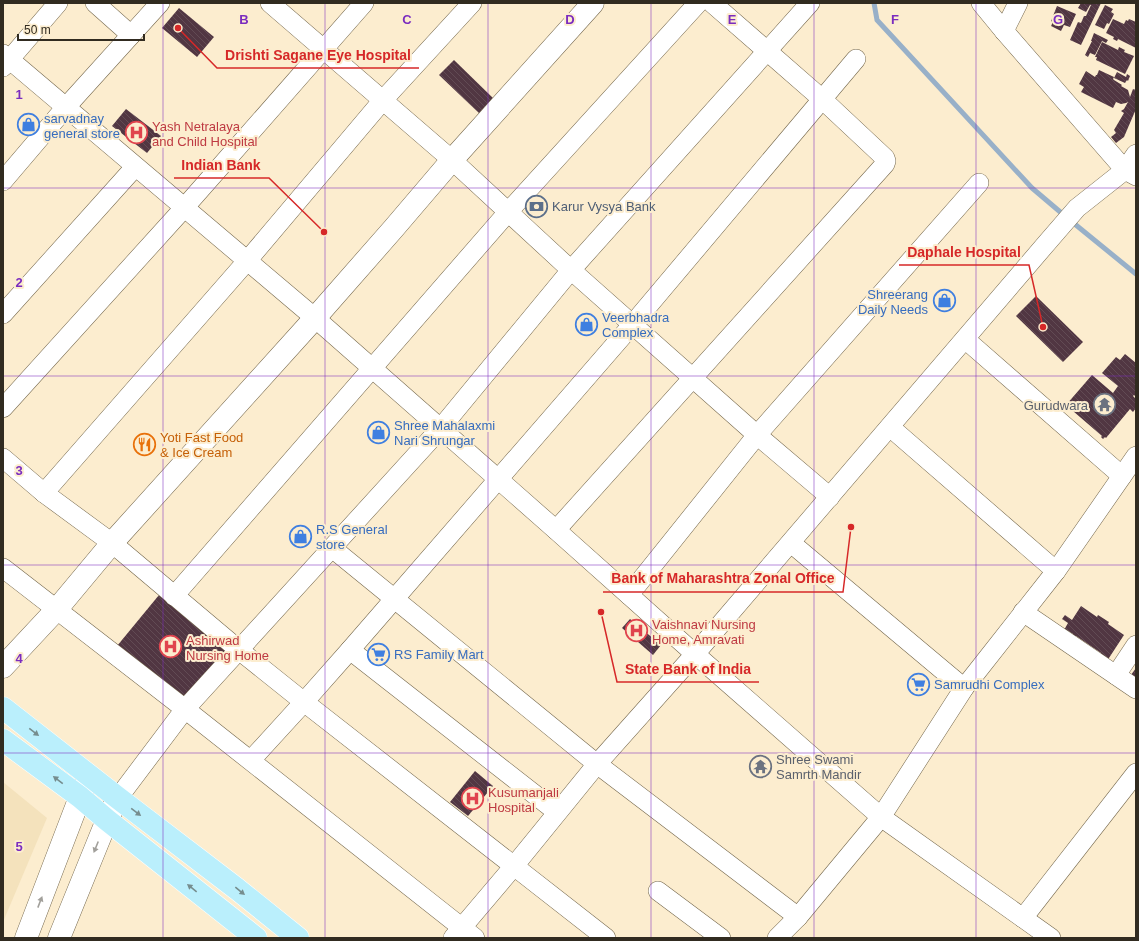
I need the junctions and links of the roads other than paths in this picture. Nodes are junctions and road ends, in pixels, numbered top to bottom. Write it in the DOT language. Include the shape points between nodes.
graph roads {
  1 [pos="58,3"];
  2 [pos="95,3"];
  3 [pos="160,3"];
  4 [pos="270,3"];
  5 [pos="364,3"];
  6 [pos="472,3"];
  7 [pos="593,3"];
  8 [pos="698,3"];
  9 [pos="712,3"];
  10 [pos="810,3"];
  11 [pos="981,3"];
  12 [pos="1018,3"];
  13 [pos="1004,31"];
  14 [pos="131,35"];
  15 [pos="323,49"];
  16 [pos="767,51"];
  17 [pos="856,59"];
  18 [pos="5,60"];
  19 [pos="822,99"];
  20 [pos="383,100"];
  21 [pos="66,107"];
  22 [pos="1136,154"];
  23 [pos="452,160"];
  24 [pos="135,167"];
  25 [pos="1130,173"];
  26 [pos="3,181"];
  27 [pos="979,183"];
  28 [pos="184,208"];
  29 [pos="508,212"];
  30 [pos="247,261"];
  31 [pos="571,270"];
  32 [pos="3,314"];
  33 [pos="314,318"];
  34 [pos="632,325"];
  35 [pos="965,339"];
  36 [pos="371,368"];
  37 [pos="693,378"];
  38 [pos="3,408"];
  39 [pos="890,427"];
  40 [pos="440,429"];
  41 [pos="757,436"];
  42 [pos="1136,456"];
  43 [pos="3,458"];
  44 [pos="1122,476"];
  45 [pos="498,480"];
  46 [pos="44,493"];
  47 [pos="830,497"];
  48 [pos="556,530"];
  49 [pos="112,543"];
  50 [pos="791,543"];
  51 [pos="332,548"];
  52 [pos="3,568"];
  53 [pos="1056,571"];
  54 [pos="174,596"];
  55 [pos="629,596"];
  56 [pos="394,599"];
  57 [pos="56,609"];
  58 [pos="1024,612"];
  59 [pos="1136,645"];
  60 [pos="239,650"];
  61 [pos="350,650"];
  62 [pos="695,654"];
  63 [pos="3,666"];
  64 [pos="1116,675"];
  65 [pos="964,688"];
  66 [pos="1136,689"];
  67 [pos="304,702"];
  68 [pos="3,708"];
  69 [pos="185,709"];
  70 [pos="3,740"];
  71 [pos="251,760"];
  72 [pos="597,764"];
  73 [pos="1136,773"];
  74 [pos="90,776"];
  75 [pos="80,797"];
  76 [pos="118,798"];
  77 [pos="557,812"];
  78 [pos="881,817"];
  79 [pos="107,820"];
  80 [pos="514,866"];
  81 [pos="658,891"];
  82 [pos="798,917"];
  83 [pos="1023,918"];
  84 [pos="463,934"];
  85 [pos="26,938"];
  86 [pos="59,938"];
  87 [pos="256,938"];
  88 [pos="298,938"];
  89 [pos="606,938"];
  90 [pos="721,938"];
  91 [pos="777,938"];
  92 [pos="1051,938"];
  1 -- 18 [label="street"];
  2 -- 14 [label="street"];
  3 -- 14 [label="street"];
  4 -- 15 [label="street"];
  5 -- 15 [label="street"];
  6 -- 20 [label="street"];
  7 -- 23 [label="street"];
  8 -- 29 [label="street"];
  9 -- 16 [label="street"];
  10 -- 16 [label="street"];
  11 -- 13 [label="street"];
  12 -- 13 [label="street"];
  13 -- 25 [label="street"];
  14 -- 21 [label="street"];
  15 -- 20 [label="street"];
  15 -- 28 [label="street"];
  16 -- 19 [label="street"];
  16 -- 31 [label="street"];
  17 -- 19 [label="street"];
  18 -- 21 [label="street"];
  19 -- 34 [label="street"];
  19 -- 37 [label="street" via="885,158 885,164"];
  20 -- 23 [label="street"];
  20 -- 30 [label="street"];
  21 -- 24 [label="street"];
  21 -- 26 [label="street"];
  22 -- 25 [label="street"];
  23 -- 29 [label="street"];
  23 -- 33 [label="street"];
  24 -- 28 [label="street"];
  24 -- 32 [label="street"];
  25 -- 35 [label="street" via="1077,208"];
  27 -- 41 [label="street"];
  28 -- 30 [label="street"];
  28 -- 38 [label="street"];
  29 -- 31 [label="street"];
  29 -- 36 [label="street"];
  30 -- 33 [label="street"];
  30 -- 46 [label="street"];
  31 -- 34 [label="street"];
  31 -- 40 [label="street"];
  33 -- 36 [label="street"];
  33 -- 49 [label="street"];
  34 -- 37 [label="street"];
  34 -- 45 [label="street"];
  35 -- 39 [label="street"];
  35 -- 44 [label="street"];
  36 -- 40 [label="street"];
  36 -- 54 [label="street"];
  37 -- 41 [label="street"];
  37 -- 48 [label="street"];
  39 -- 47 [label="street"];
  39 -- 53 [label="street"];
  40 -- 45 [label="street"];
  40 -- 51 [label="street"];
  41 -- 47 [label="street"];
  41 -- 55 [label="street"];
  42 -- 44 [label="street"];
  43 -- 46 [label="street"];
  44 -- 53 [label="street"];
  45 -- 48 [label="street"];
  45 -- 56 [label="street"];
  46 -- 49 [label="street"];
  47 -- 50 [label="street"];
  48 -- 55 [label="street"];
  49 -- 54 [label="street"];
  49 -- 57 [label="street"];
  50 -- 62 [label="street"];
  50 -- 65 [label="street"];
  51 -- 56 [label="street"];
  51 -- 60 [label="street"];
  52 -- 57 [label="street"];
  53 -- 58 [label="street"];
  54 -- 60 [label="street"];
  55 -- 62 [label="street"];
  56 -- 61 [label="street"];
  56 -- 72 [label="street"];
  57 -- 63 [label="street"];
  57 -- 69 [label="street"];
  58 -- 64 [label="street"];
  58 -- 65 [label="street"];
  59 -- 64 [label="street"];
  60 -- 67 [label="street"];
  60 -- 69 [label="street"];
  61 -- 67 [label="street"];
  61 -- 77 [label="street"];
  62 -- 72 [label="street"];
  62 -- 78 [label="street"];
  64 -- 66 [label="street"];
  65 -- 78 [label="street"];
  67 -- 71 [label="street"];
  67 -- 80 [label="street"];
  68 -- 74 [label="main road, one-way"];
  69 -- 71 [label="street"];
  69 -- 76 [label="street"];
  75 -- 70 [label="main road, one-way"];
  71 -- 84 [label="street"];
  72 -- 77 [label="street"];
  72 -- 82 [label="street"];
  73 -- 83 [label="street"];
  74 -- 75 [label="street"];
  74 -- 76 [label="main road"];
  75 -- 79 [label="main road"];
  85 -- 75 [label="street, one-way"];
  76 -- 79 [label="street"];
  76 -- 88 [label="main road, one-way"];
  77 -- 80 [label="street"];
  78 -- 82 [label="street"];
  78 -- 83 [label="street"];
  79 -- 86 [label="street, one-way"];
  87 -- 79 [label="main road, one-way"];
  80 -- 84 [label="street"];
  80 -- 89 [label="street"];
  81 -- 90 [label="street"];
  82 -- 91 [label="street"];
  83 -- 92 [label="street"];
}
